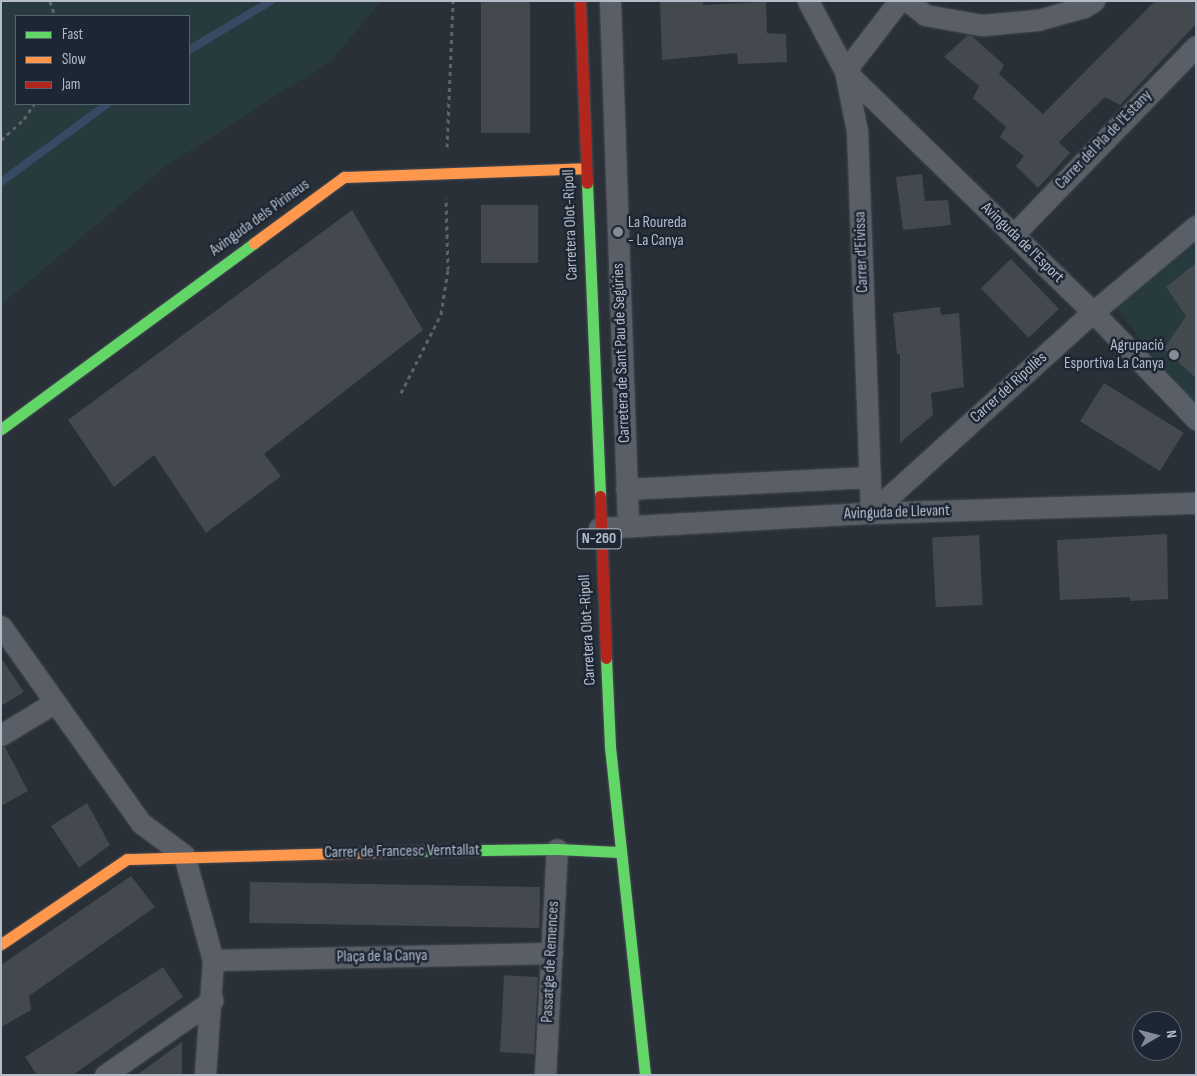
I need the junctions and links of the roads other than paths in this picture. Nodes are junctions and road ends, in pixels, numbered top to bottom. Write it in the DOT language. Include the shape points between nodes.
graph roads {
  1 [pos="580,1"];
  2 [pos="610,1"];
  3 [pos="808,1"];
  4 [pos="899,1"];
  5 [pos="908,1"];
  6 [pos="1094,1"];
  7 [pos="1196,46"];
  8 [pos="845,71"];
  9 [pos="586,168"];
  10 [pos="1196,226"];
  11 [pos="1013,235"];
  12 [pos="1093,312"];
  13 [pos="1196,419"];
  14 [pos="1,429"];
  15 [pos="870,477"];
  16 [pos="626,489"];
  17 [pos="1196,503"];
  18 [pos="871,513"];
  19 [pos="628,525"];
  20 [pos="599,528"];
  21 [pos="1,626"];
  22 [pos="55,702"];
  23 [pos="1,735"];
  24 [pos="557,849"];
  25 [pos="619,852"];
  26 [pos="184,855"];
  27 [pos="1,944"];
  28 [pos="552,953"];
  29 [pos="213,960"];
  30 [pos="213,1000"];
  31 [pos="105,1075"];
  32 [pos="205,1075"];
  33 [pos="545,1075"];
  34 [pos="645,1075"];
  1 -- 9 [label="street, Carretera Olot-Ripoll / N-260"];
  2 -- 16 [label="street, Carretera de Sant Pau de Segúries"];
  3 -- 8 [label="street, Carrer d'Eivissa"];
  4 -- 8 [label="street"];
  5 -- 6 [label="street" via="925,15 982,24 1038,20 1084,8"];
  7 -- 11 [label="street, Carrer del Pla de l'Estany"];
  8 -- 11 [label="street, Avinguda de l'Esport"];
  8 -- 15 [label="street, Carrer d'Eivissa" via="857,131"];
  9 -- 14 [label="street, Avinguda dels Pirineus" via="344,177"];
  9 -- 20 [label="street, Carretera Olot-Ripoll / N-260"];
  10 -- 12 [label="street, Carrer del Ripollès"];
  11 -- 12 [label="street, Avinguda de l'Esport"];
  12 -- 13 [label="street, Avinguda de l'Esport"];
  12 -- 18 [label="street, Carrer del Ripollès"];
  15 -- 16 [label="street"];
  15 -- 18 [label="street, Carrer d'Eivissa"];
  16 -- 19 [label="street, Carretera de Sant Pau de Segúries"];
  17 -- 18 [label="street, Avinguda de Llevant"];
  18 -- 19 [label="street, Avinguda de Llevant"];
  19 -- 20 [label="street, Avinguda de Llevant"];
  20 -- 25 [label="street, Carretera Olot-Ripoll / N-260" via="610,748"];
  21 -- 22 [label="street"];
  22 -- 23 [label="street"];
  22 -- 26 [label="street" via="141,823"];
  24 -- 25 [label="street, Carrer de Francesc Verntallat"];
  24 -- 26 [label="street, Carrer de Francesc Verntallat"];
  24 -- 28 [label="street, Passatge de Remences"];
  25 -- 34 [label="street, Carretera Olot-Ripoll / N-260"];
  26 -- 27 [label="street, Carrer de Francesc Verntallat" via="127,859"];
  26 -- 29 [label="street"];
  28 -- 29 [label="street, Plaça de la Canya"];
  28 -- 33 [label="street, Passatge de Remences"];
  29 -- 30 [label="street"];
  30 -- 31 [label="street"];
  30 -- 32 [label="street"];
}
